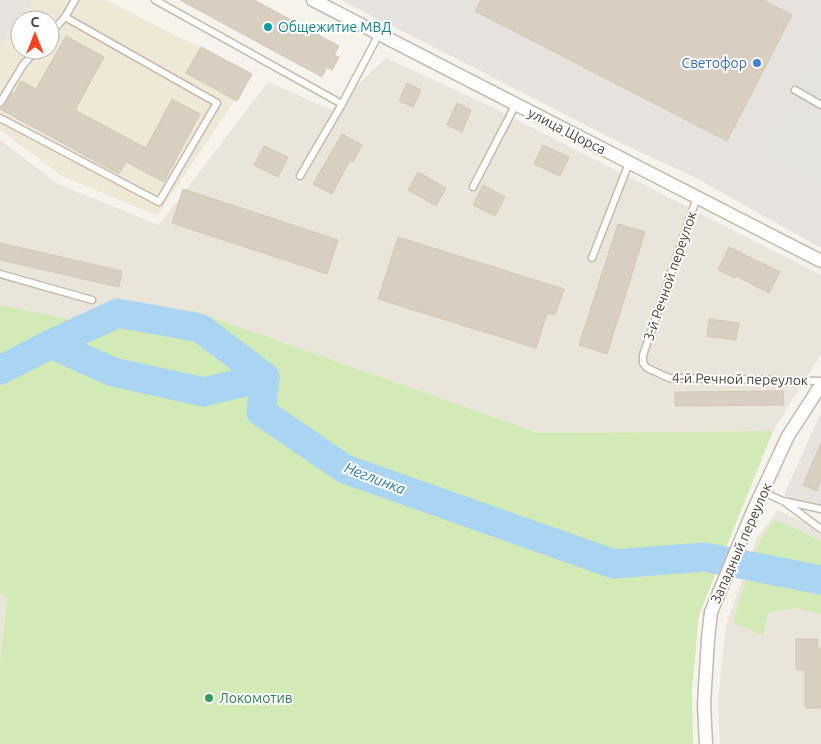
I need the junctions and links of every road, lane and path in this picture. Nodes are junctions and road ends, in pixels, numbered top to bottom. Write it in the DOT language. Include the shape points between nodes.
graph roads {
  1 [pos="75,0"];
  2 [pos="155,0"];
  3 [pos="313,0"];
  4 [pos="65,18"];
  5 [pos="60,23"];
  6 [pos="379,34"];
  7 [pos="27,60"];
  8 [pos="795,90"];
  9 [pos="0,103"];
  10 [pos="342,104"];
  11 [pos="516,104"];
  12 [pos="821,104"];
  13 [pos="0,118"];
  14 [pos="629,163"];
  15 [pos="300,176"];
  16 [pos="473,187"];
  17 [pos="697,197"];
  18 [pos="592,258"];
  19 [pos="821,261"];
  20 [pos="0,274"];
  21 [pos="92,300"];
  22 [pos="643,354"];
  23 [pos="821,381"];
  24 [pos="821,385"];
  25 [pos="763,492"];
  26 [pos="783,501"];
  27 [pos="821,509"];
  28 [pos="821,528"];
  29 [pos="706,744"];
  1 -- 4 [label="lane"];
  2 -- 10 [label="lane"];
  3 -- 6 [label="street, улица Щорса"];
  4 -- 5 [label="lane"];
  4 -- 13 [label="lane" via="217,103 159,202"];
  6 -- 10 [label="lane"];
  6 -- 11 [label="street, улица Щорса"];
  7 -- 9 [label="lane"];
  8 -- 12 [label="lane"];
  10 -- 15 [label="lane"];
  11 -- 14 [label="street, улица Щорса"];
  11 -- 16 [label="lane"];
  14 -- 17 [label="street, улица Щорса"];
  14 -- 18 [label="lane"];
  17 -- 19 [label="street, улица Щорса"];
  17 -- 22 [label="lane, 3-й Речной переулок"];
  20 -- 21 [label="lane"];
  22 -- 23 [label="lane, 4-й Речной переулок" via="647,368 669,378"];
  24 -- 25 [label="street, Западный переулок" via="788,436"];
  25 -- 26 [label="lane"];
  25 -- 29 [label="street, Западный переулок" via="711,612 704,704"];
  26 -- 27 [label="lane"];
  26 -- 28 [label="lane"];
}
